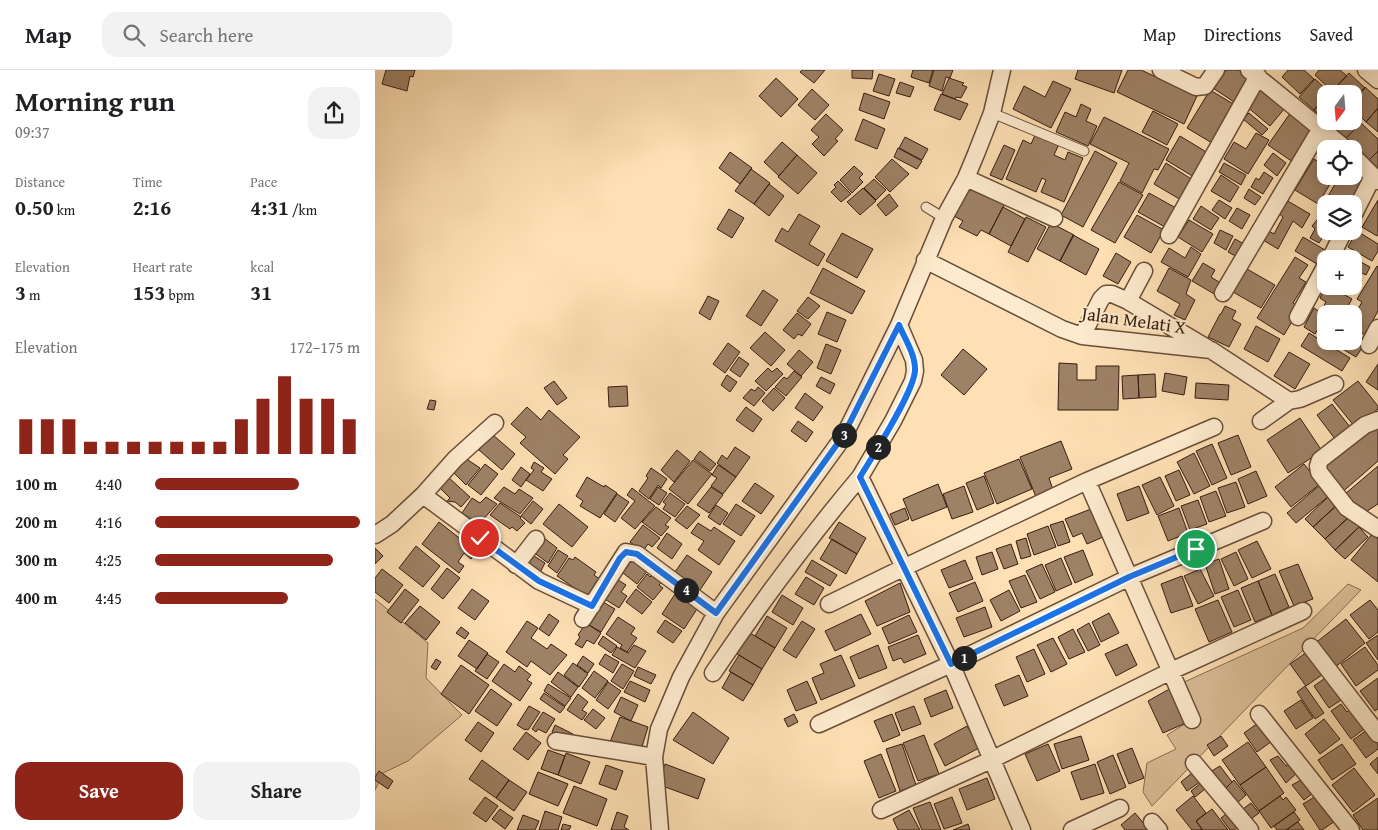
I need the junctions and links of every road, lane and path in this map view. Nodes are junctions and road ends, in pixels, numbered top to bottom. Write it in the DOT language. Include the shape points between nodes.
graph roads {
  1 [pos="1002,70"];
  2 [pos="1161,70"];
  3 [pos="1216,70"];
  4 [pos="1366,70"];
  5 [pos="1253,73"];
  6 [pos="1378,80"];
  7 [pos="992,113"];
  8 [pos="1317,125"];
  9 [pos="1320,130"];
  10 [pos="1323,130"];
  11 [pos="1335,140"];
  12 [pos="1084,151"];
  13 [pos="1362,164"];
  14 [pos="966,178"];
  15 [pos="1376,178"];
  16 [pos="1362,201"];
  17 [pos="926,206"];
  18 [pos="944,218"];
  19 [pos="1054,218"];
  20 [pos="1169,235"];
  21 [pos="925,260"];
  22 [pos="1144,271"];
  23 [pos="1317,282"];
  24 [pos="1223,294"];
  25 [pos="1128,300"];
  26 [pos="1298,317"];
  27 [pos="899,325"];
  28 [pos="1378,328"];
  29 [pos="1082,336"];
  30 [pos="1369,345"];
  31 [pos="1211,350"];
  32 [pos="1335,384"];
  33 [pos="1289,401"];
  34 [pos="1378,420"];
  35 [pos="1261,421"];
  36 [pos="495,423"];
  37 [pos="1214,427"];
  38 [pos="860,477"];
  39 [pos="1087,481"];
  40 [pos="423,494"];
  41 [pos="1263,521"];
  42 [pos="1378,529"];
  43 [pos="375,535"];
  44 [pos="536,539"];
  45 [pos="516,565"];
  46 [pos="905,567"];
  47 [pos="1129,577"];
  48 [pos="829,604"];
  49 [pos="1303,611"];
  50 [pos="716,613"];
  51 [pos="1311,647"];
  52 [pos="951,664"];
  53 [pos="1171,671"];
  54 [pos="713,674"];
  55 [pos="1259,714"];
  56 [pos="1192,720"];
  57 [pos="819,724"];
  58 [pos="1378,734"];
  59 [pos="556,740"];
  60 [pos="654,757"];
  61 [pos="991,760"];
  62 [pos="1193,763"];
  63 [pos="1119,808"];
  64 [pos="881,810"];
  65 [pos="660,830"];
  66 [pos="1022,830"];
  67 [pos="1072,830"];
  68 [pos="1250,830"];
  69 [pos="1351,830"];
  1 -- 7 [label="street"];
  2 -- 3 [label="street" via="1196,87 1205,86"];
  4 -- 6 [label="street"];
  5 -- 8 [label="street"];
  5 -- 20 [label="street"];
  7 -- 12 [label="lane"];
  7 -- 14 [label="street"];
  9 -- 24 [label="street"];
  10 -- 11 [label="street"];
  13 -- 15 [label="street"];
  14 -- 18 [label="street"];
  14 -- 19 [label="street"];
  15 -- 16 [label="street"];
  17 -- 18 [label="lane"];
  18 -- 21 [label="street"];
  21 -- 27 [label="street"];
  21 -- 29 [label="street, Jalan Melati X"];
  22 -- 25 [label="street"];
  23 -- 26 [label="street"];
  25 -- 29 [label="street" via="1106,294"];
  25 -- 31 [label="street"];
  27 -- 38 [label="street" via="914,360 914,376 893,421"];
  27 -- 50 [label="street" via="843,436"];
  28 -- 30 [label="street"];
  29 -- 31 [label="street, Jalan Melati X"];
  31 -- 33 [label="street, Jalan Melati X"];
  32 -- 33 [label="street"];
  33 -- 35 [label="street"];
  34 -- 42 [label="street" via="1365,425 1321,460 1318,466 1319,472 1347,508"];
  36 -- 40 [label="street"];
  37 -- 39 [label="street"];
  38 -- 46 [label="street"];
  38 -- 54 [label="street" via="818,526"];
  39 -- 46 [label="street"];
  39 -- 47 [label="street"];
  40 -- 43 [label="street" via="392,524"];
  40 -- 45 [label="street"];
  41 -- 47 [label="street"];
  44 -- 45 [label="street"];
  45 -- 50 [label="street" via="587,613 620,558 631,552"];
  46 -- 48 [label="street"];
  46 -- 52 [label="street"];
  47 -- 52 [label="street"];
  47 -- 53 [label="street"];
  49 -- 53 [label="street"];
  50 -- 60 [label="street" via="670,700 659,729"];
  51 -- 58 [label="street"];
  52 -- 57 [label="street"];
  52 -- 61 [label="street"];
  53 -- 56 [label="street"];
  53 -- 61 [label="street"];
  55 -- 69 [label="street"];
  59 -- 60 [label="street"];
  60 -- 65 [label="street"];
  61 -- 64 [label="street"];
  61 -- 66 [label="street"];
  62 -- 68 [label="street"];
  63 -- 67 [label="street"];
}
